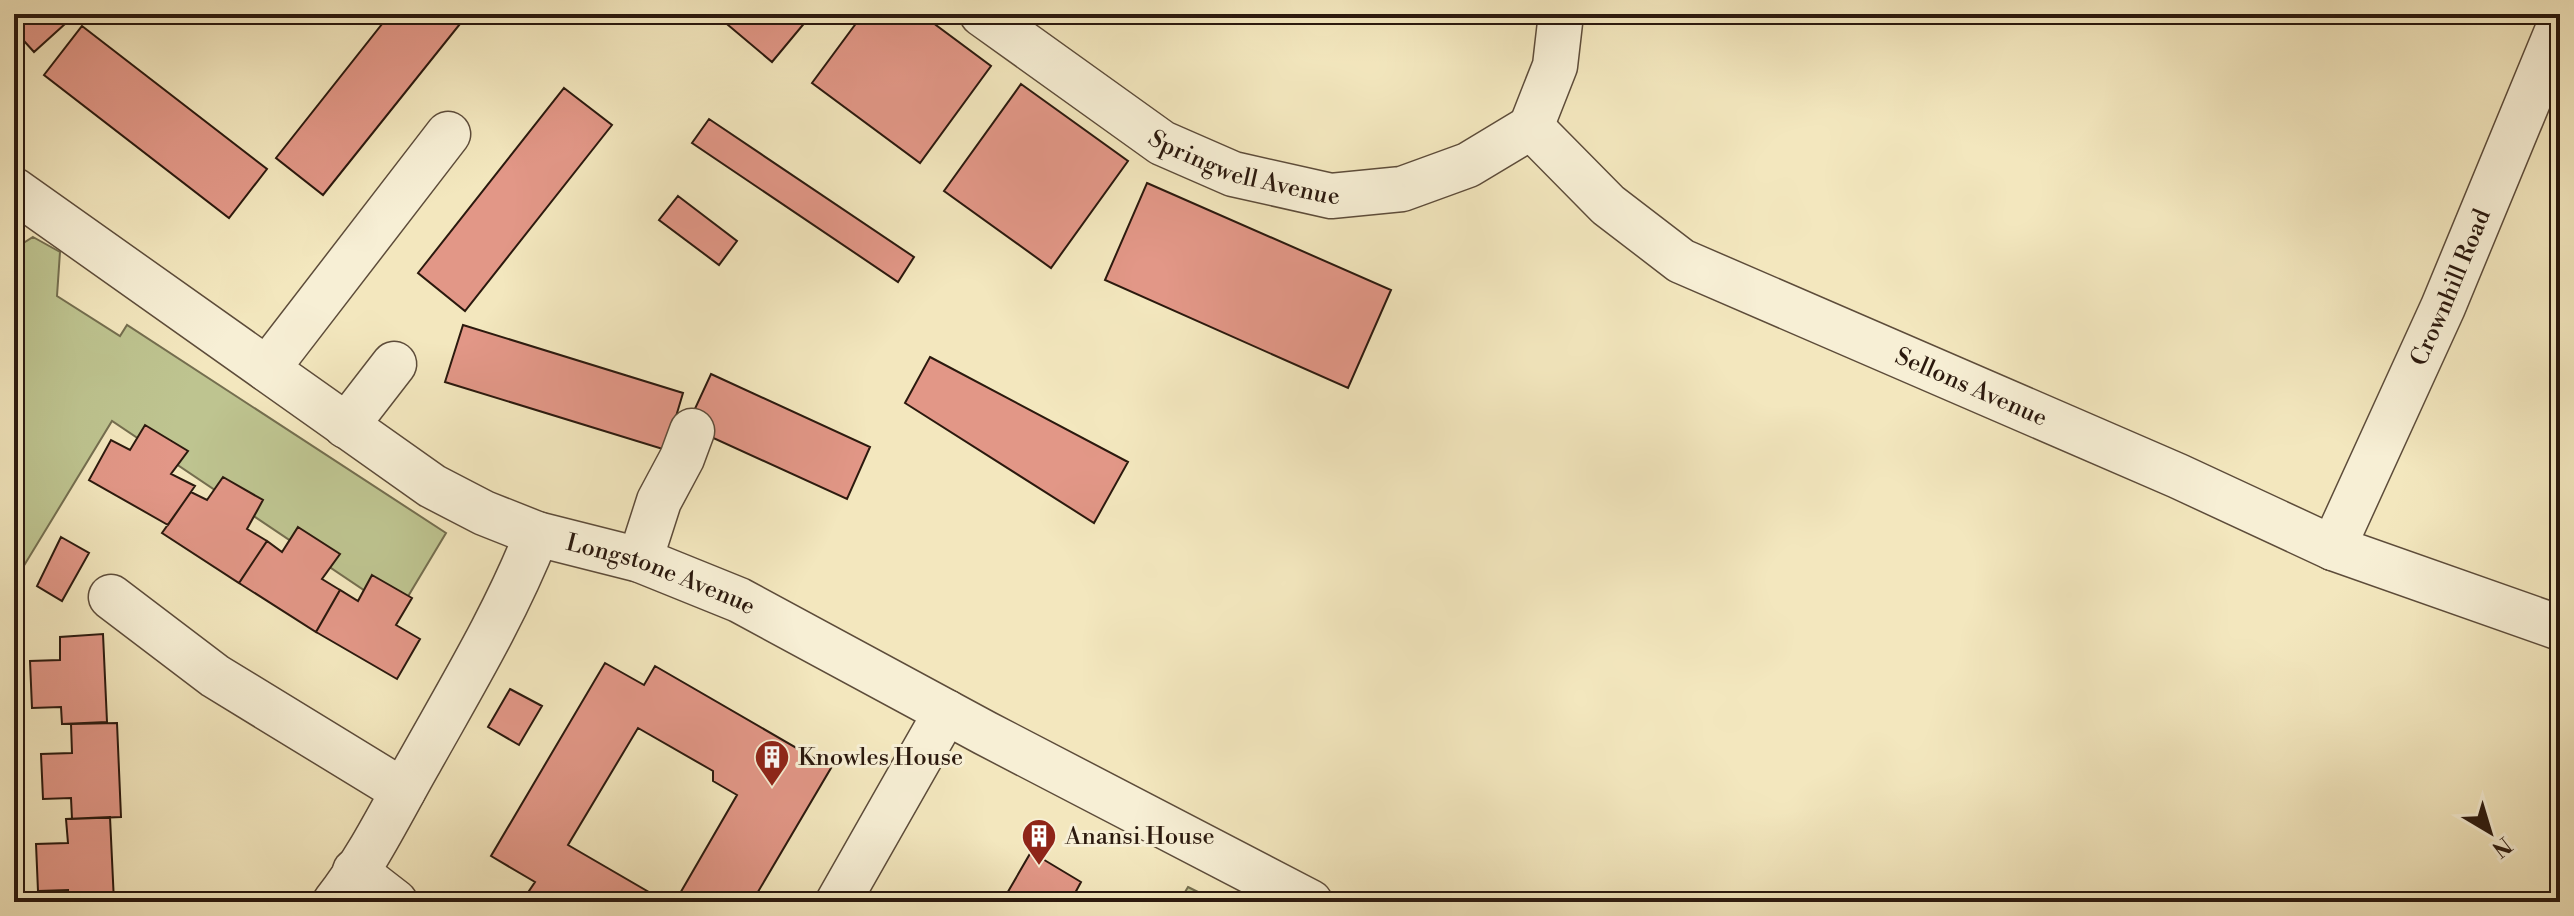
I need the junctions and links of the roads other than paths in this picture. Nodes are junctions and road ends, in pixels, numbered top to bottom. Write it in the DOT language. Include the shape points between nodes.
graph roads {
  1 [pos="982,14"];
  2 [pos="1561,14"];
  3 [pos="2551,24"];
  4 [pos="1531,127"];
  5 [pos="448,134"];
  6 [pos="21,201"];
  7 [pos="394,364"];
  8 [pos="267,369"];
  9 [pos="346,426"];
  10 [pos="692,431"];
  11 [pos="537,534"];
  12 [pos="2333,548"];
  13 [pos="640,560"];
  14 [pos="111,597"];
  15 [pos="2560,628"];
  16 [pos="946,712"];
  17 [pos="403,791"];
  18 [pos="345,886"];
  19 [pos="395,902"];
  20 [pos="838,902"];
  21 [pos="1310,902"];
  1 -- 4 [label="street, Springwell Avenue" via="1162,143 1233,174 1331,196 1402,189 1468,165"];
  2 -- 4 [label="street" via="1555,66"];
  3 -- 12 [label="street, Crownhill Road" via="2443,307"];
  4 -- 12 [label="street, Sellons Avenue" via="1608,205 1681,261"];
  5 -- 8 [label="street"];
  6 -- 8 [label="street, Longstone Avenue" via="103,252"];
  7 -- 9 [label="street"];
  8 -- 9 [label="street, Longstone Avenue"];
  9 -- 11 [label="street, Longstone Avenue" via="432,486"];
  10 -- 13 [label="street" via="659,501"];
  11 -- 13 [label="street, Longstone Avenue"];
  11 -- 17 [label="street" via="504,611"];
  12 -- 15 [label="street, Sellons Avenue"];
  13 -- 16 [label="street, Longstone Avenue" via="739,600"];
  14 -- 17 [label="street" via="215,676"];
  16 -- 20 [label="street"];
  16 -- 21 [label="street, Longstone Avenue"];
  17 -- 18 [label="street"];
  18 -- 19 [label="street"];
}
